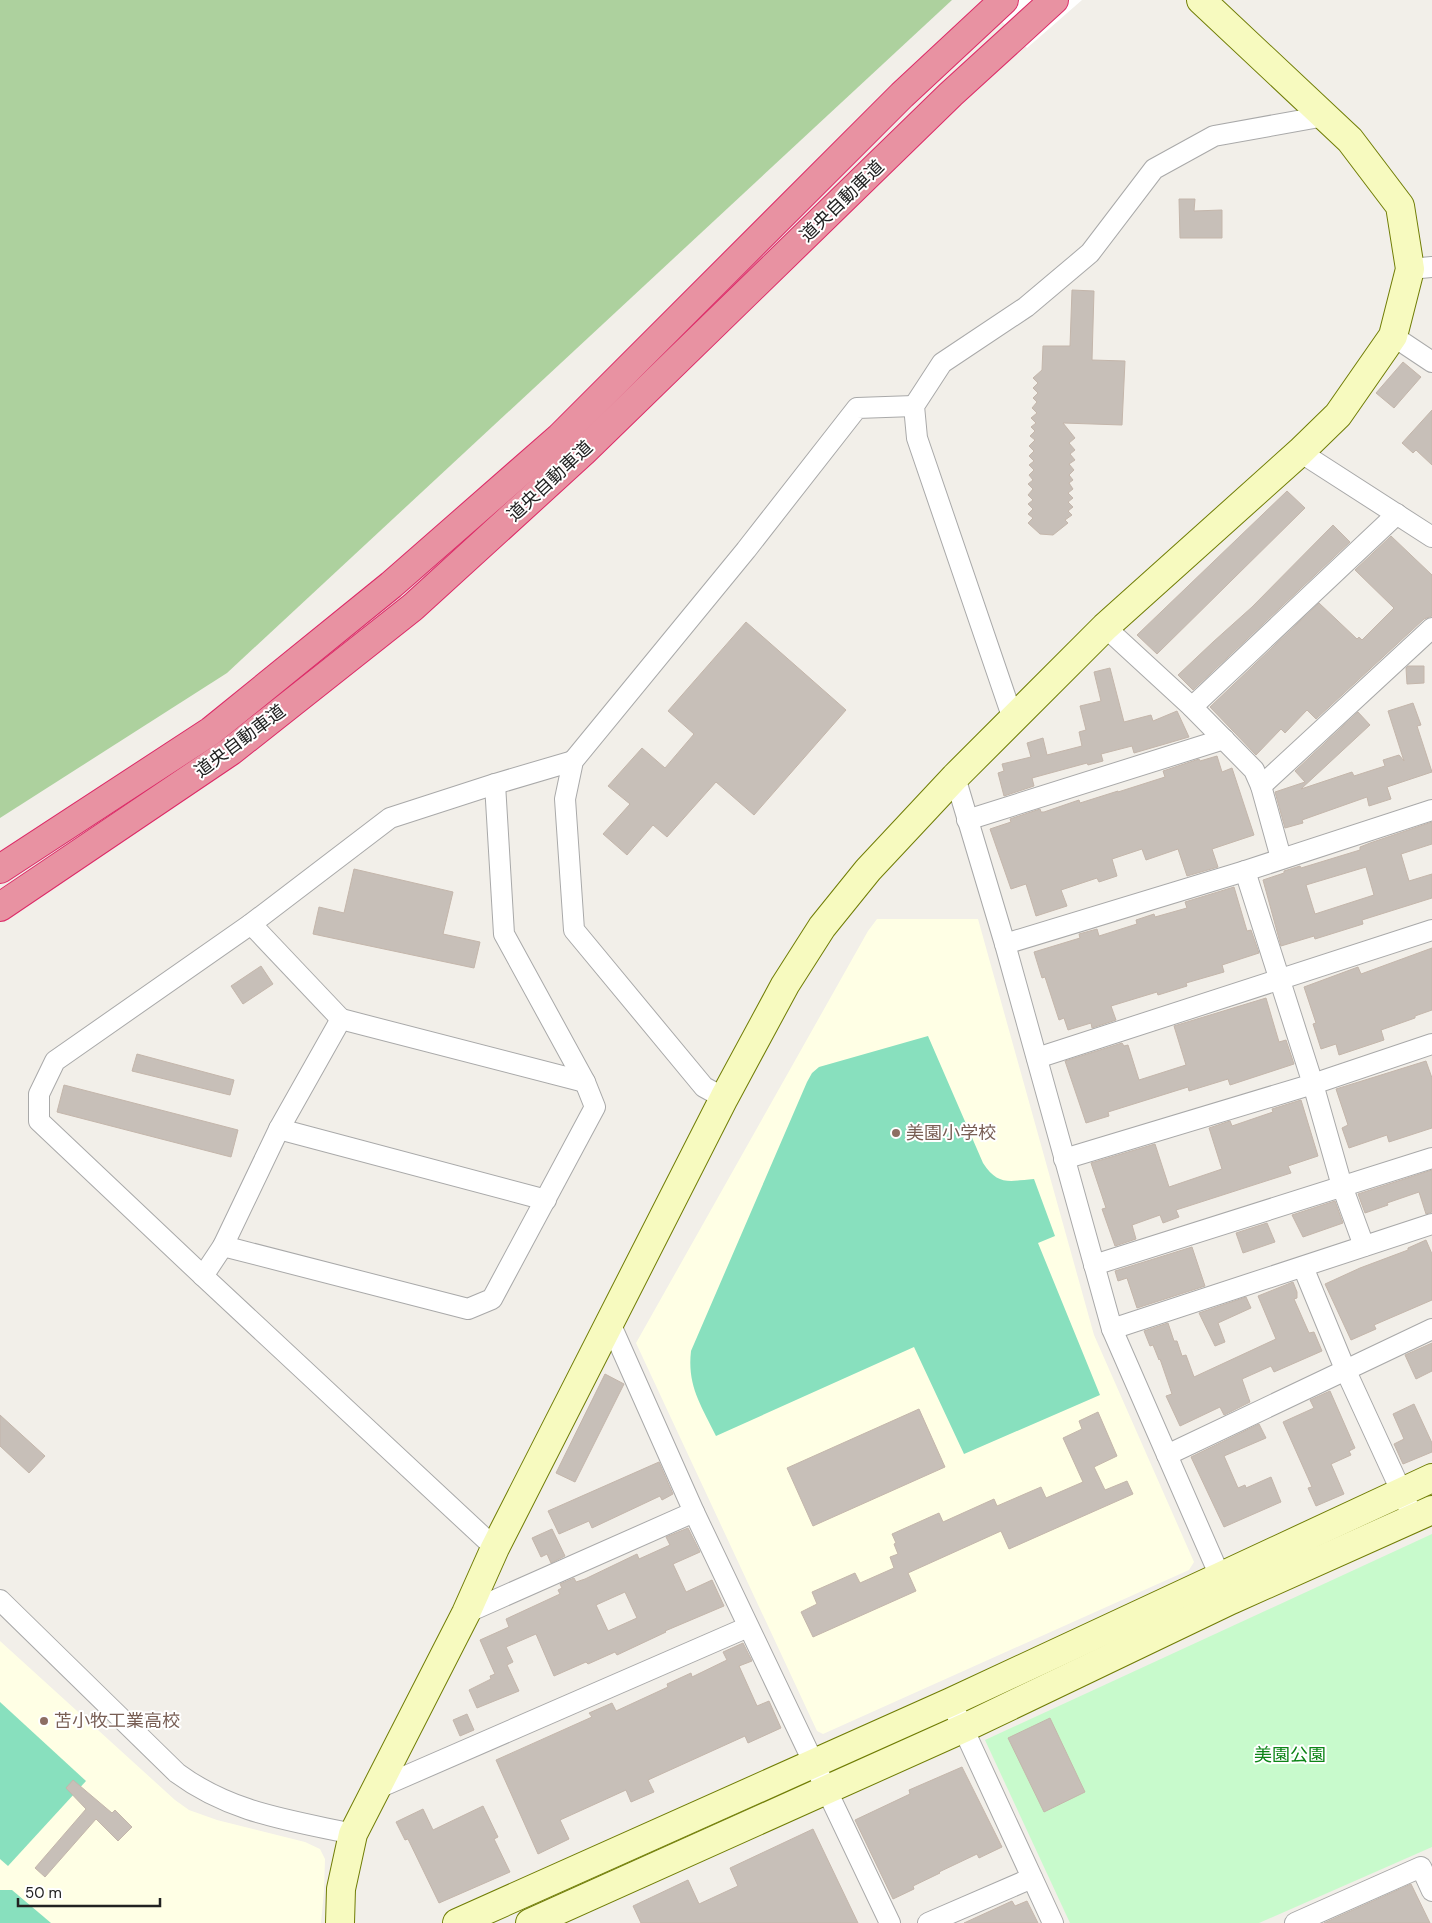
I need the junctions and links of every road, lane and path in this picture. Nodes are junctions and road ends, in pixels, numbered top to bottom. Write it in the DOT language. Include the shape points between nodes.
graph roads {
  1 [pos="1054,0"];
  2 [pos="1201,0"];
  3 [pos="998,5"];
  4 [pos="1325,116"];
  5 [pos="1421,268"];
  6 [pos="1392,336"];
  7 [pos="1432,362"];
  8 [pos="914,406"];
  9 [pos="1300,452"];
  10 [pos="1396,514"];
  11 [pos="1432,537"];
  12 [pos="1105,627"];
  13 [pos="1432,628"];
  14 [pos="1192,707"];
  15 [pos="1013,719"];
  16 [pos="1224,739"];
  17 [pos="573,761"];
  18 [pos="955,777"];
  19 [pos="495,784"];
  20 [pos="1261,786"];
  21 [pos="1432,810"];
  22 [pos="967,820"];
  23 [pos="1281,858"];
  24 [pos="0,870"];
  25 [pos="1245,871"];
  26 [pos="0,907"];
  27 [pos="251,924"];
  28 [pos="1432,930"];
  29 [pos="1005,944"];
  30 [pos="1280,980"];
  31 [pos="341,1019"];
  32 [pos="1432,1044"];
  33 [pos="1036,1058"];
  34 [pos="585,1082"];
  35 [pos="1313,1084"];
  36 [pos="724,1098"];
  37 [pos="279,1129"];
  38 [pos="1432,1158"];
  39 [pos="1064,1160"];
  40 [pos="1342,1186"];
  41 [pos="546,1200"];
  42 [pos="1432,1224"];
  43 [pos="223,1246"];
  44 [pos="1364,1246"];
  45 [pos="1094,1265"];
  46 [pos="1303,1267"];
  47 [pos="203,1276"];
  48 [pos="610,1323"];
  49 [pos="1112,1329"];
  50 [pos="1432,1329"];
  51 [pos="1345,1369"];
  52 [pos="1166,1455"];
  53 [pos="1432,1478"];
  54 [pos="1401,1494"];
  55 [pos="694,1512"];
  56 [pos="1423,1514"];
  57 [pos="495,1548"];
  58 [pos="1225,1588"];
  59 [pos="0,1600"];
  60 [pos="466,1613"];
  61 [pos="748,1627"];
  62 [pos="951,1702"];
  63 [pos="964,1728"];
  64 [pos="813,1763"];
  65 [pos="376,1789"];
  66 [pos="827,1789"];
  67 [pos="353,1834"];
  68 [pos="1032,1878"];
  69 [pos="1432,1891"];
  70 [pos="340,1923"];
  71 [pos="457,1923"];
  72 [pos="530,1923"];
  73 [pos="890,1923"];
  74 [pos="928,1923"];
  75 [pos="1053,1923"];
  76 [pos="1295,1923"];
  1 -- 26 [label="highway, 道央自動車道" via="951,94 583,452 413,606 231,751"];
  2 -- 4 [label="street"];
  3 -- 24 [label="highway, 道央自動車道" via="895,102 560,437 399,579 211,731"];
  4 -- 5 [label="street" via="1350,140 1400,206"];
  4 -- 8 [label="street" via="1214,136 1154,169 1090,253 1026,307 942,363"];
  5 -- 6 [label="street"];
  6 -- 7 [label="street"];
  6 -- 9 [label="street" via="1338,416"];
  8 -- 15 [label="street" via="917,438"];
  8 -- 17 [label="street" via="857,408 746,550"];
  9 -- 10 [label="street"];
  9 -- 12 [label="street"];
  10 -- 11 [label="street"];
  10 -- 14 [label="street"];
  12 -- 14 [label="street"];
  12 -- 15 [label="street"];
  13 -- 20 [label="street"];
  14 -- 16 [label="street"];
  15 -- 18 [label="street"];
  16 -- 20 [label="street" via="1254,770"];
  16 -- 22 [label="street"];
  17 -- 19 [label="street"];
  17 -- 36 [label="street" via="565,800 574,930 704,1087"];
  18 -- 22 [label="street"];
  18 -- 36 [label="street" via="868,870 822,927 785,986"];
  19 -- 27 [label="street" via="390,818"];
  19 -- 34 [label="street" via="504,934"];
  20 -- 23 [label="street"];
  21 -- 23 [label="street"];
  22 -- 29 [label="street"];
  23 -- 25 [label="street"];
  25 -- 29 [label="street"];
  25 -- 30 [label="street"];
  27 -- 31 [label="street"];
  27 -- 47 [label="street" via="55,1061 39,1094 39,1121"];
  28 -- 30 [label="street"];
  29 -- 33 [label="street"];
  30 -- 33 [label="street"];
  30 -- 35 [label="street"];
  31 -- 34 [label="street"];
  31 -- 37 [label="street"];
  32 -- 35 [label="street"];
  33 -- 39 [label="street"];
  34 -- 41 [label="street" via="595,1107"];
  35 -- 39 [label="street"];
  35 -- 40 [label="street"];
  36 -- 48 [label="street"];
  37 -- 41 [label="street"];
  37 -- 43 [label="street"];
  38 -- 40 [label="street"];
  39 -- 45 [label="street"];
  40 -- 44 [label="street"];
  40 -- 45 [label="street"];
  41 -- 43 [label="street" via="492,1299 468,1309"];
  42 -- 44 [label="street"];
  43 -- 47 [label="street"];
  44 -- 46 [label="street"];
  45 -- 49 [label="street"];
  46 -- 49 [label="street"];
  46 -- 51 [label="street"];
  47 -- 57 [label="street"];
  48 -- 55 [label="street"];
  48 -- 57 [label="street"];
  49 -- 52 [label="street"];
  50 -- 51 [label="street"];
  51 -- 52 [label="street"];
  51 -- 54 [label="street"];
  52 -- 58 [label="street"];
  53 -- 54 [label="street"];
  54 -- 56 [label="street"];
  54 -- 58 [label="street"];
  55 -- 60 [label="street"];
  55 -- 61 [label="street"];
  56 -- 58 [label="street"];
  57 -- 60 [label="street"];
  58 -- 62 [label="street"];
  58 -- 63 [label="street"];
  59 -- 67 [label="street" via="194,1786 242,1809"];
  60 -- 65 [label="street"];
  61 -- 64 [label="street"];
  61 -- 65 [label="street"];
  62 -- 63 [label="street"];
  62 -- 64 [label="street"];
  63 -- 66 [label="street"];
  63 -- 68 [label="street"];
  64 -- 66 [label="street"];
  64 -- 71 [label="street"];
  65 -- 67 [label="street"];
  66 -- 72 [label="street"];
  66 -- 73 [label="street"];
  67 -- 70 [label="street" via="341,1889"];
  68 -- 74 [label="street"];
  68 -- 75 [label="street"];
  69 -- 76 [label="street" via="1421,1867"];
}
